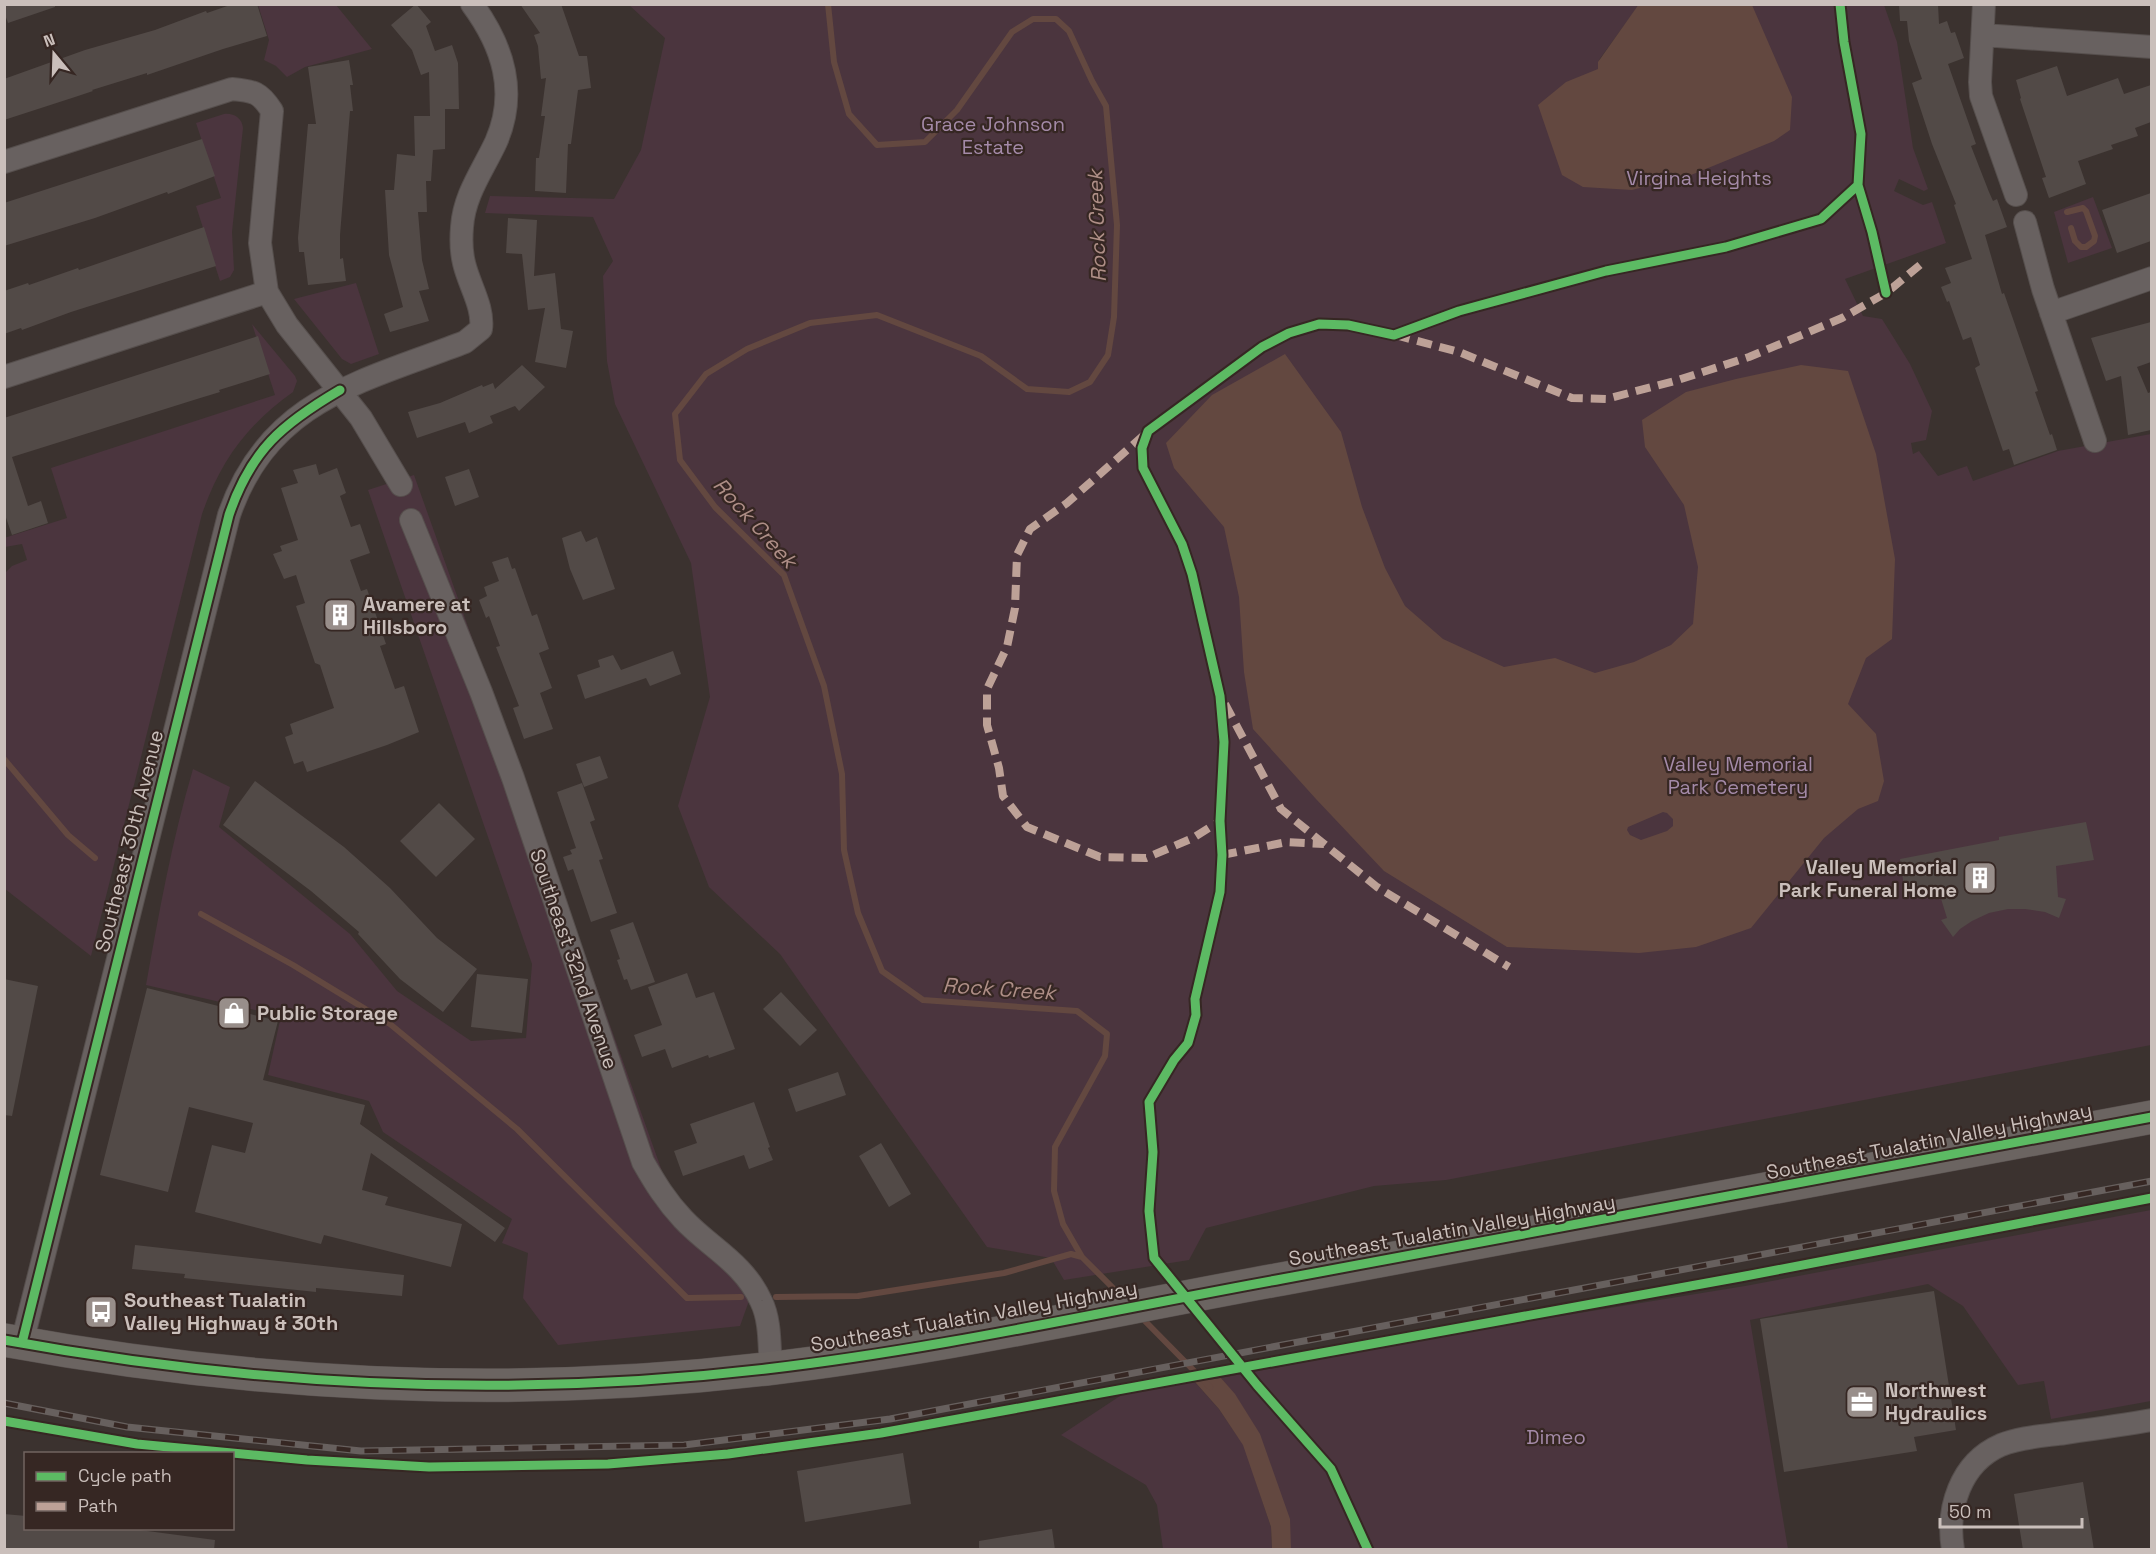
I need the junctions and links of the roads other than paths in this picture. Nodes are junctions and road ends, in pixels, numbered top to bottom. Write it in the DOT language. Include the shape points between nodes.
graph roads {
  1 [pos="472,4"];
  2 [pos="1984,4"];
  3 [pos="1983,35"];
  4 [pos="2151,47"];
  5 [pos="4,162"];
  6 [pos="2016,195"];
  7 [pos="2025,222"];
  8 [pos="2151,278"];
  9 [pos="267,292"];
  10 [pos="2051,313"];
  11 [pos="4,377"];
  12 [pos="340,390"];
  13 [pos="2095,441"];
  14 [pos="401,485"];
  15 [pos="411,520"];
  16 [pos="2151,1117"];
  17 [pos="13,1341"];
  18 [pos="771,1369"];
  19 [pos="2151,1420"];
  20 [pos="1953,1550"];
  1 -- 12 [label="street, Southeast 30th Avenue" via="496,41 506,83 502,124 474,183 462,225 464,262 481,314 481,329 465,342"];
  2 -- 3 [label="street"];
  3 -- 4 [label="street"];
  3 -- 6 [label="street" via="1981,96"];
  5 -- 9 [label="street" via="232,89 263,96 272,111 260,243"];
  7 -- 10 [label="street"];
  8 -- 10 [label="street"];
  9 -- 11 [label="street"];
  9 -- 12 [label="street" via="287,325"];
  10 -- 13 [label="street"];
  12 -- 14 [label="street"];
  12 -- 17 [label="street, Southeast 30th Avenue" via="291,422 262,450 244,476 229,515"];
  15 -- 18 [label="street, Southeast 32nd Avenue" via="481,692 644,1162 661,1192 684,1220 740,1267 762,1301 768,1323"];
  16 -- 18 [label="main road, Southeast Tualatin Valley Highway" via="1051,1323"];
  17 -- 18 [label="main road, Southeast Tualatin Valley Highway" via="256,1375 440,1384 617,1383"];
  19 -- 20 [label="street" via="2021,1440 1990,1451 1958,1489 1950,1518"];
}
